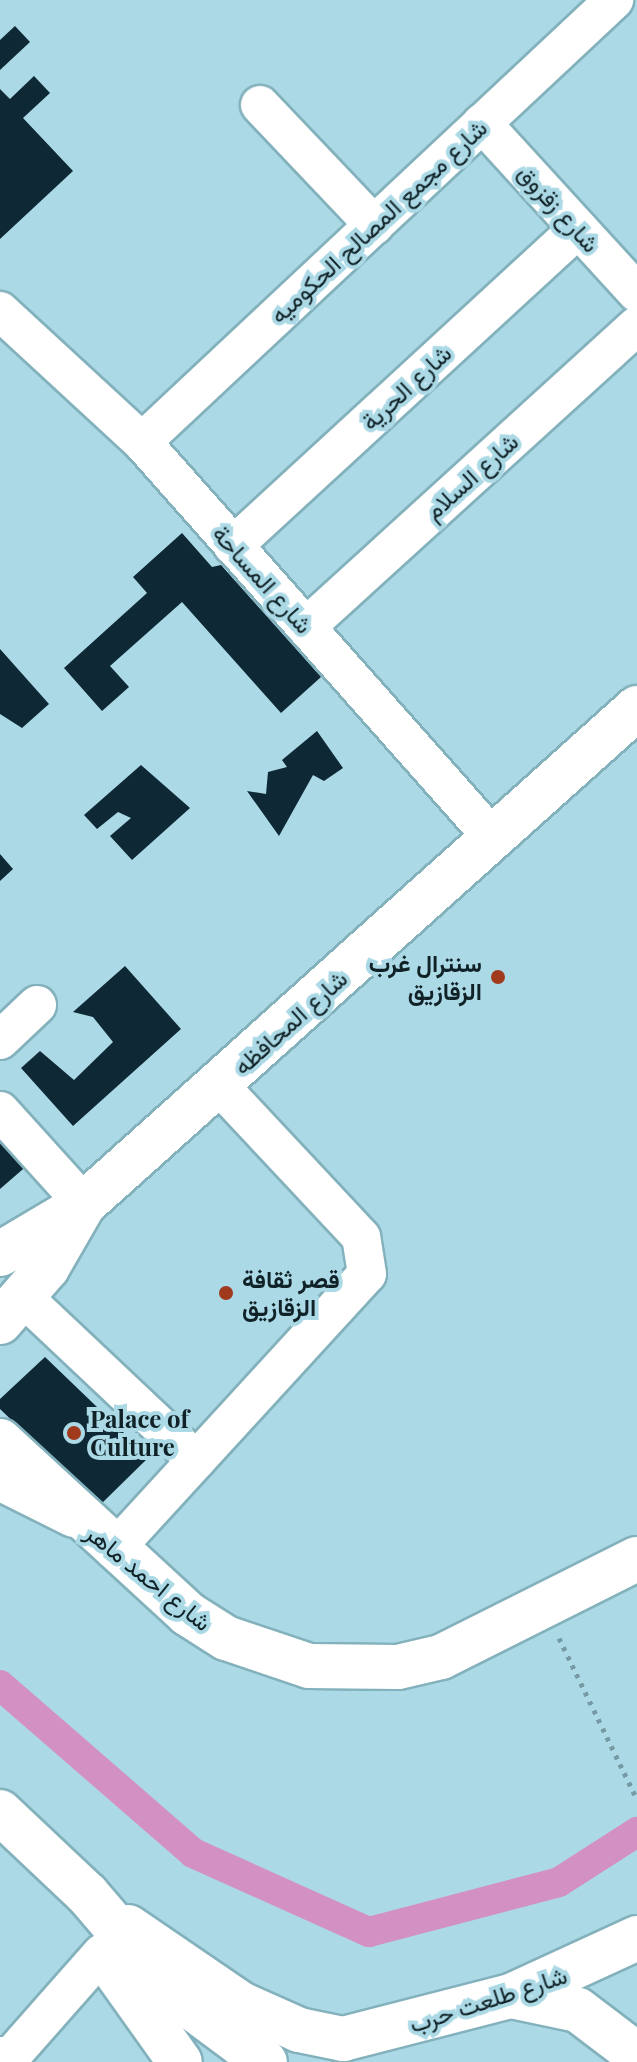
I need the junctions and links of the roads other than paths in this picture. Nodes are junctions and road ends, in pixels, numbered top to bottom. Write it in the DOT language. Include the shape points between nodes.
graph roads {
  1 [pos="614,0"];
  2 [pos="260,105"];
  3 [pos="482,123"];
  4 [pos="374,225"];
  5 [pos="578,229"];
  6 [pos="637,293"];
  7 [pos="637,326"];
  8 [pos="8,329"];
  9 [pos="142,442"];
  10 [pos="233,546"];
  11 [pos="306,627"];
  12 [pos="637,708"];
  13 [pos="493,838"];
  14 [pos="37,1005"];
  15 [pos="0,1040"];
  16 [pos="219,1085"];
  17 [pos="0,1111"];
  18 [pos="84,1204"];
  19 [pos="0,1254"];
  20 [pos="12,1309"];
  21 [pos="0,1441"];
  22 [pos="196,1460"];
  23 [pos="0,1478"];
  24 [pos="74,1515"];
  25 [pos="114,1550"];
  26 [pos="637,1559"];
  27 [pos="0,1812"];
  28 [pos="0,1850"];
  29 [pos="87,1894"];
  30 [pos="637,1938"];
  31 [pos="102,1953"];
  32 [pos="511,1996"];
  33 [pos="348,2050"];
  34 [pos="637,2055"];
  35 [pos="0,2056"];
  36 [pos="6,2062"];
  37 [pos="180,2062"];
  38 [pos="265,2062"];
  1 -- 3 [label="street, شارع مجمع المصالح الحكوميه"];
  2 -- 4 [label="street"];
  3 -- 4 [label="street, شارع مجمع المصالح الحكوميه"];
  3 -- 5 [label="street, شارع زقزوق"];
  4 -- 9 [label="street, شارع مجمع المصالح الحكوميه"];
  5 -- 6 [label="street, شارع زقزوق"];
  5 -- 10 [label="street, شارع الحرية"];
  7 -- 11 [label="street, شارع السلام"];
  8 -- 9 [label="street, شارع المساحة"];
  9 -- 10 [label="street, شارع المساحة"];
  10 -- 11 [label="street, شارع المساحة"];
  11 -- 13 [label="street, شارع المساحة"];
  12 -- 13 [label="main road, شارع المحافظه"];
  13 -- 16 [label="main road, شارع المحافظه"];
  14 -- 15 [label="street"];
  16 -- 18 [label="main road, شارع المحافظه"];
  16 -- 22 [label="street" via="361,1237 370,1262 361,1286"];
  17 -- 18 [label="street"];
  18 -- 19 [label="main road, شارع المحافظه"];
  18 -- 20 [label="main road, شارع المحافظه"];
  20 -- 22 [label="street"];
  21 -- 24 [label="main road, شارع احمد ماهر"];
  22 -- 25 [label="street"];
  23 -- 24 [label="main road"];
  24 -- 25 [label="main road, شارع احمد ماهر"];
  25 -- 26 [label="main road, شارع احمد ماهر" via="226,1638 309,1666 354,1670 441,1657"];
  27 -- 29 [label="main road"];
  28 -- 31 [label="main road"];
  29 -- 33 [label="main road, شارع طلعت حرب" via="186,1972 241,2004"];
  29 -- 38 [label="main road" via="171,1992"];
  30 -- 32 [label="main road, شارع طلعت حرب"];
  31 -- 36 [label="street"];
  31 -- 37 [label="main road"];
  32 -- 33 [label="main road, شارع طلعت حرب"];
  32 -- 34 [label="main road" via="578,2010"];
  35 -- 36 [label="street"];
}
